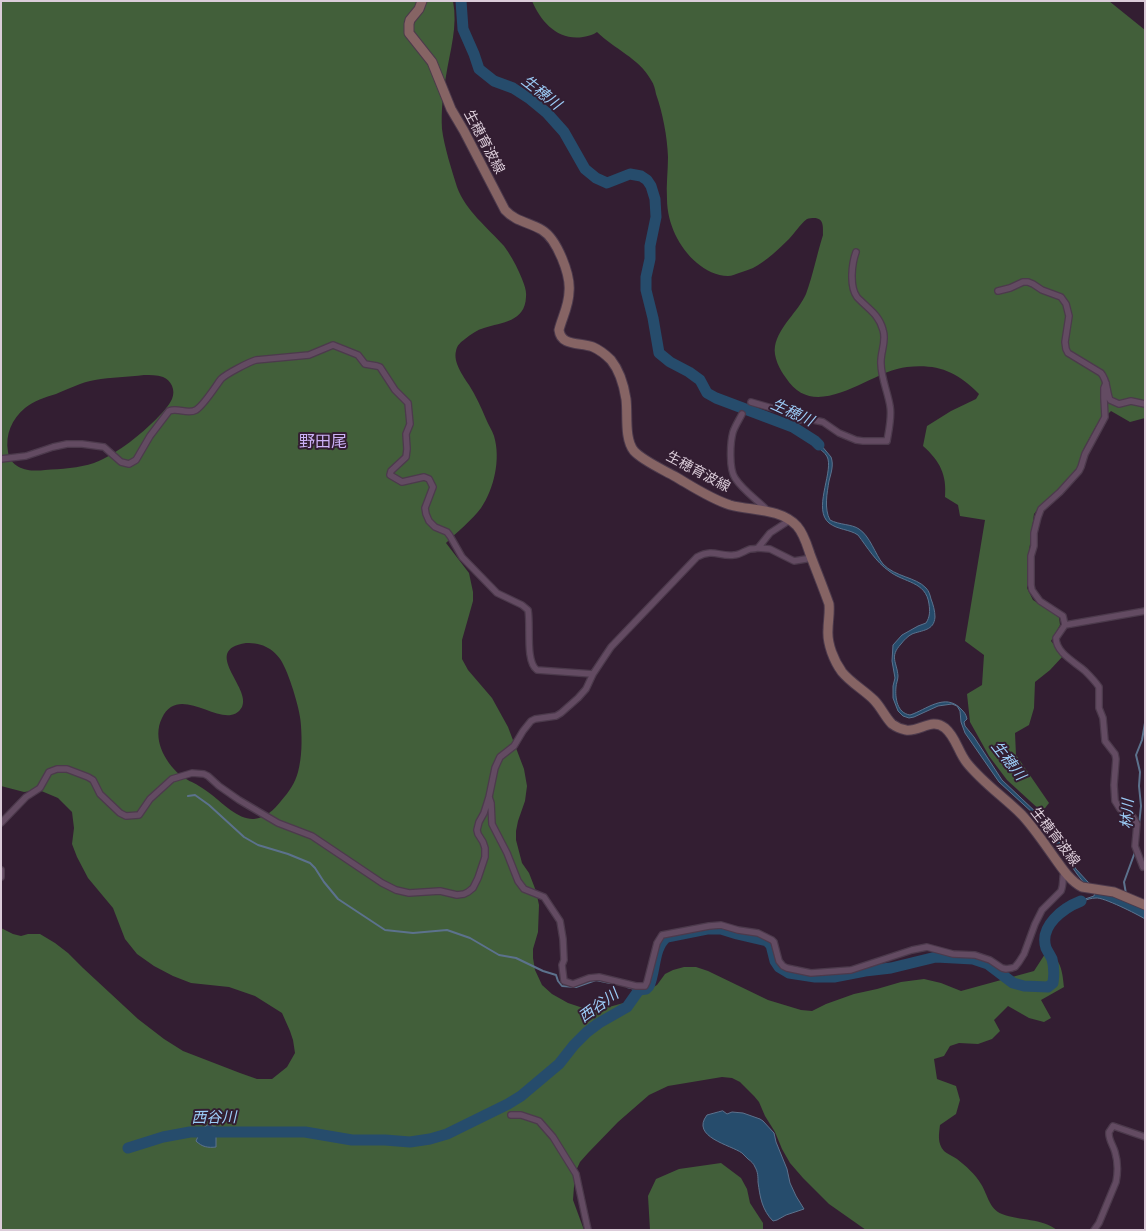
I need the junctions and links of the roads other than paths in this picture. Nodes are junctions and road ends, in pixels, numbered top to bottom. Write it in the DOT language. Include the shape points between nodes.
graph roads {
  1 [pos="422,1"];
  2 [pos="856,252"];
  3 [pos="998,291"];
  4 [pos="1106,383"];
  5 [pos="751,402"];
  6 [pos="1145,404"];
  7 [pos="742,414"];
  8 [pos="1,459"];
  9 [pos="769,512"];
  10 [pos="790,520"];
  11 [pos="758,548"];
  12 [pos="812,558"];
  13 [pos="1145,611"];
  14 [pos="1065,625"];
  15 [pos="593,674"];
  16 [pos="489,797"];
  17 [pos="1,823"];
  18 [pos="1145,866"];
  19 [pos="1,870"];
  20 [pos="1064,872"];
  21 [pos="1,877"];
  22 [pos="1145,905"];
  23 [pos="511,1115"];
  24 [pos="1145,1137"];
  25 [pos="588,1230"];
  26 [pos="1094,1230"];
  1 -- 9 [label="main road, 生穂育波線" via="410,20 410,33 432,62 451,109 505,210 511,217 545,231 556,244 570,285 559,334 569,342 594,347 615,366 626,398 629,439 635,451 662,470 718,500"];
  2 -- 5 [label="street" via="853,288 874,312 885,337 880,365 890,406 887,440 856,440 823,422 800,420"];
  3 -- 4 [label="street" via="1028,282 1061,298 1068,316 1065,342 1068,353 1101,373"];
  4 -- 6 [label="street" via="1110,400 1119,404"];
  4 -- 14 [label="street" via="1105,417 1085,454 1082,467 1041,509 1034,533 1032,590 1040,600 1063,616"];
  7 -- 9 [label="street" via="732,434 734,477"];
  8 -- 15 [label="street" via="26,456 67,444 82,444 104,447 121,462 129,464 136,460 169,411 197,410 223,378 248,362 309,355 335,345 358,355 365,364 380,367 407,402 410,424 406,434 407,454 390,475 402,482 428,479 433,487 425,508 429,521 447,532 462,556 497,593 528,610 530,657 534,668"];
  9 -- 10 [label="main road, 生穂育波線"];
  10 -- 11 [label="street" via="768,535"];
  10 -- 12 [label="main road, 生穂育波線" via="800,529"];
  11 -- 12 [label="street" via="770,549 794,560"];
  11 -- 15 [label="street" via="734,556 715,552 697,557 612,647"];
  12 -- 20 [label="main road, 生穂育波線" via="829,604 830,647 842,672 898,728 912,730 937,723 945,728 963,758 1030,824"];
  13 -- 14 [label="street"];
  14 -- 18 [label="street" via="1056,638 1056,644 1099,686 1105,741 1116,759 1115,801 1137,824 1136,847"];
  15 -- 16 [label="street" via="586,689 561,713 527,724 514,746 497,762"];
  16 -- 17 [label="street" via="477,830 485,848 482,868 473,888 457,895 440,891 396,890 312,836 278,823 239,800 204,774 192,773 172,779 150,799 139,815 126,816 100,794 93,780 67,769 57,769 49,772 40,788 26,797"];
  16 -- 20 [label="street" via="492,824 518,882 544,897 560,921 563,979 573,984 599,977 645,986 662,935 709,926 726,926 767,937 774,942 783,966 811,972 850,970 927,947 953,954 981,956 1002,968 1012,968 1024,954 1042,910 1061,891"];
  19 -- 21 [label="street"];
  20 -- 22 [label="main road, 生穂育波線" via="1078,885 1114,892"];
  23 -- 25 [label="street" via="539,1121 553,1137 576,1174"];
  24 -- 26 [label="street" via="1116,1126 1109,1132 1117,1157 1116,1182"];
}
